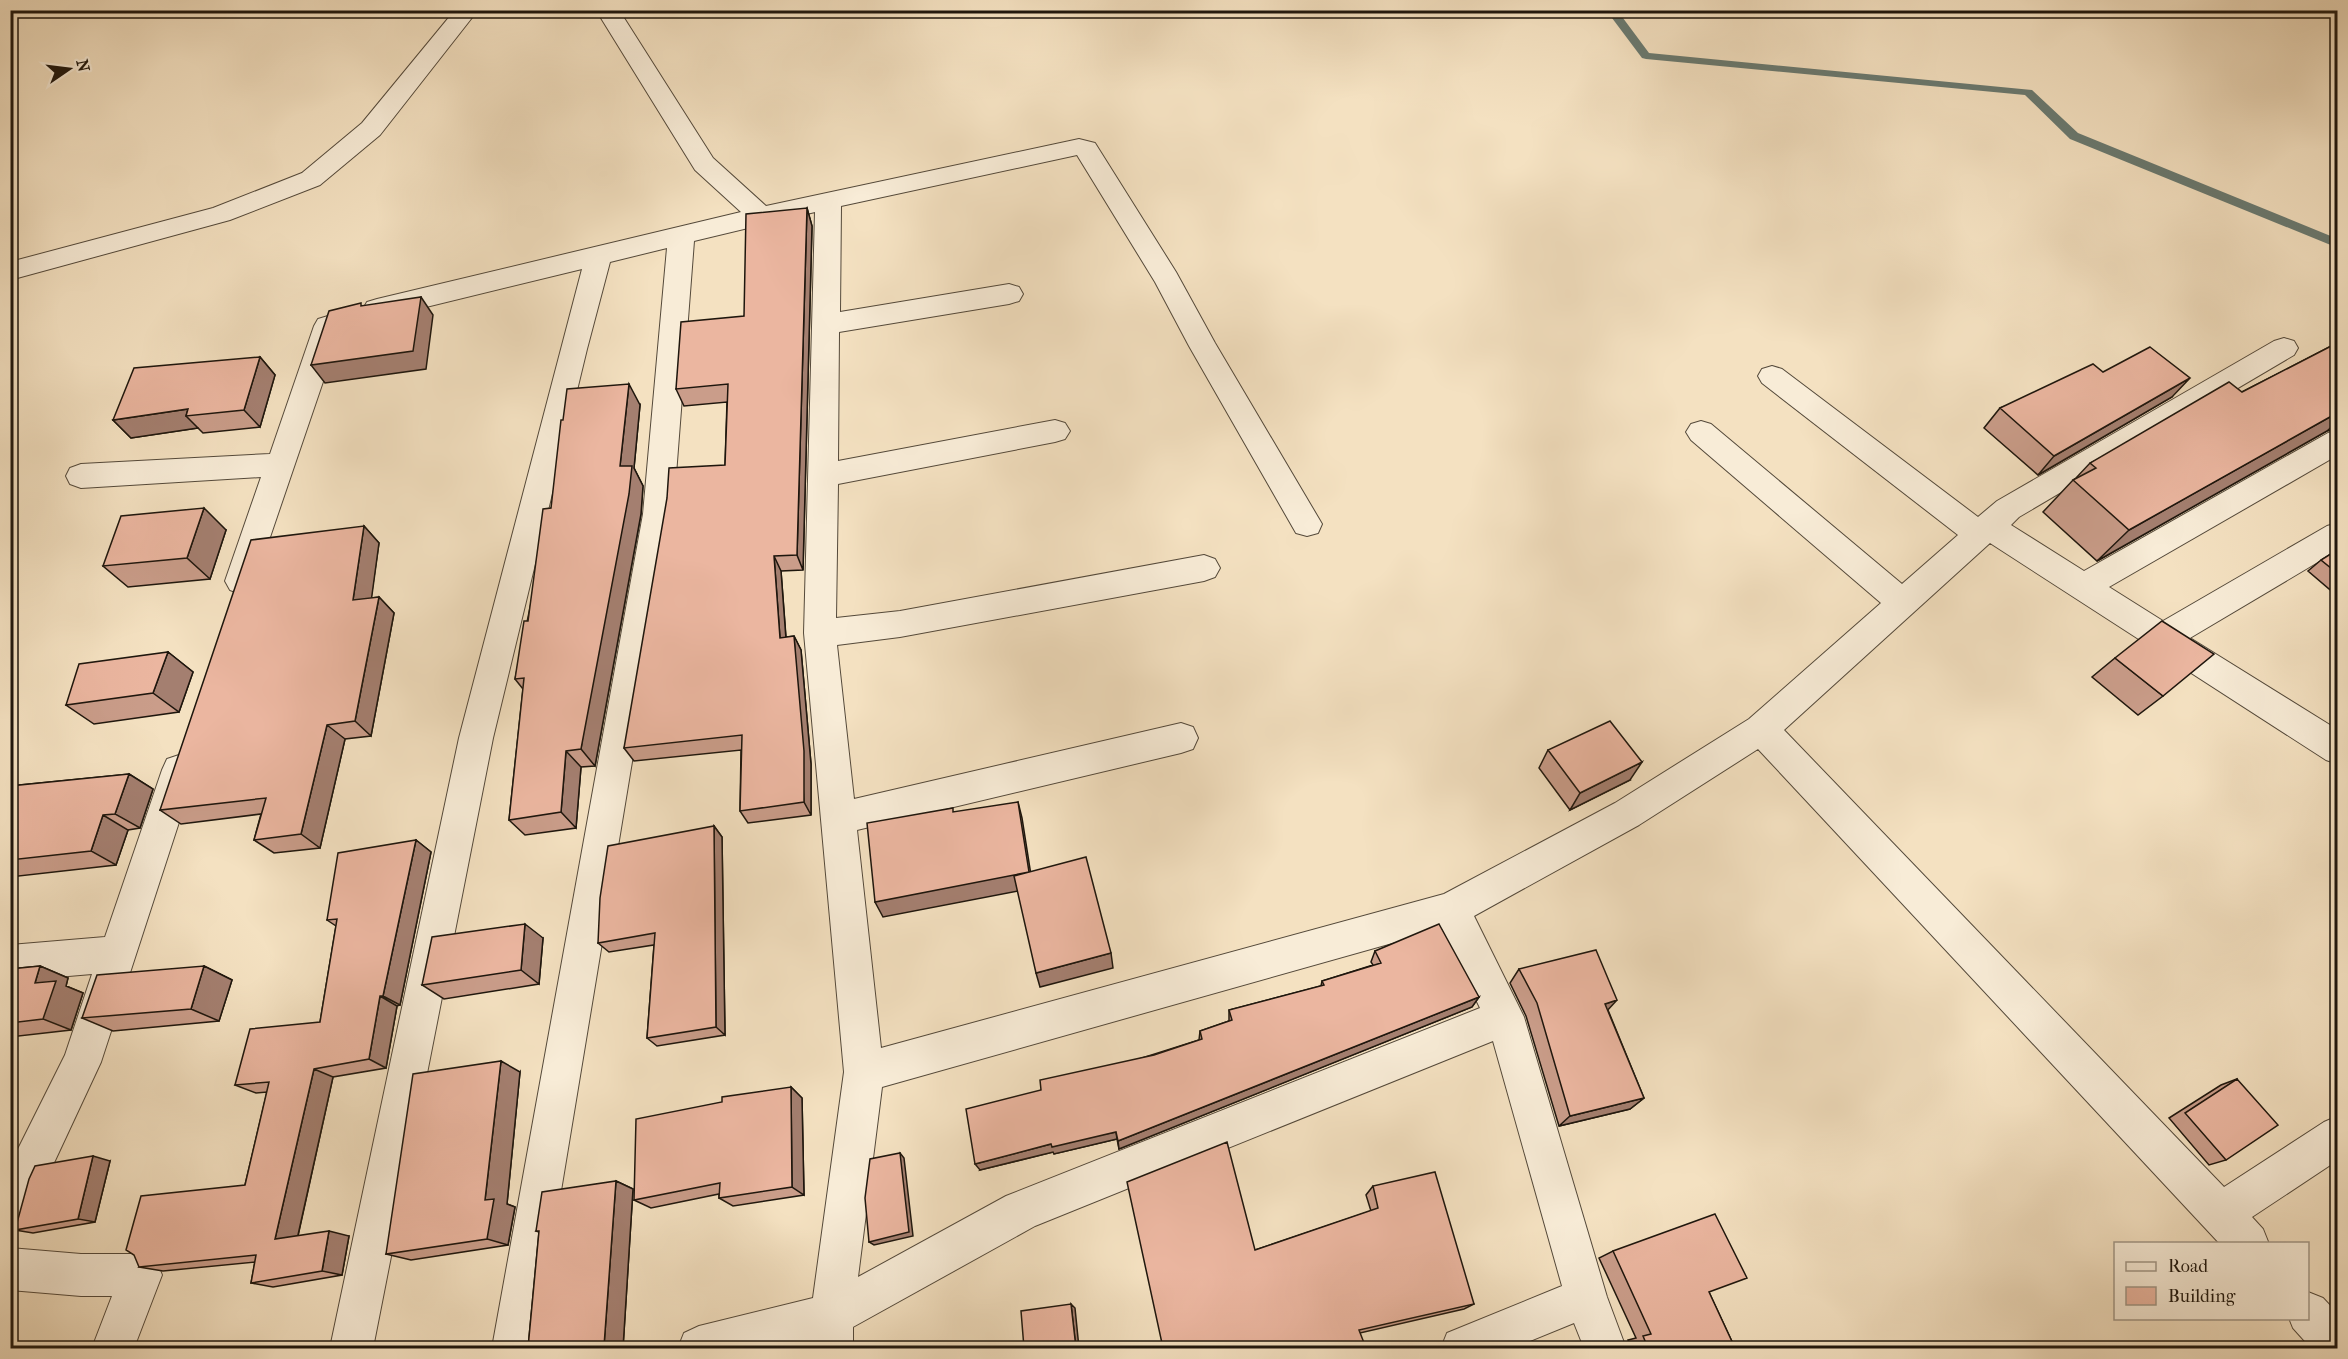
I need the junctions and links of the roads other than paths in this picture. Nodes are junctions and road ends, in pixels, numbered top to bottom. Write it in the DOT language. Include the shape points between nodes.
graph roads {
  1 [pos="467,10"];
  2 [pos="607,10"];
  3 [pos="828,200"];
  4 [pos="761,216"];
  5 [pos="681,236"];
  6 [pos="599,255"];
  7 [pos="10,271"];
  8 [pos="1009,294"];
  9 [pos="826,324"];
  10 [pos="2284,348"];
  11 [pos="1772,376"];
  12 [pos="1055,431"];
  13 [pos="1701,432"];
  14 [pos="2337,441"];
  15 [pos="280,465"];
  16 [pos="81,476"];
  17 [pos="823,476"];
  18 [pos="1307,524"];
  19 [pos="1983,531"];
  20 [pos="2337,535"];
  21 [pos="1204,568"];
  22 [pos="2082,587"];
  23 [pos="1903,603"];
  24 [pos="231,613"];
  25 [pos="820,633"];
  26 [pos="2163,638"];
  27 [pos="1761,729"];
  28 [pos="189,738"];
  29 [pos="1181,738"];
  30 [pos="2337,749"];
  31 [pos="839,818"];
  32 [pos="1450,909"];
  33 [pos="117,954"];
  34 [pos="10,963"];
  35 [pos="1505,1017"];
  36 [pos="864,1072"];
  37 [pos="2337,1136"];
  38 [pos="10,1210"];
  39 [pos="2221,1213"];
  40 [pos="2246,1242"];
  41 [pos="10,1269"];
  42 [pos="1586,1297"];
  43 [pos="2309,1315"];
  44 [pos="832,1332"];
  45 [pos="2337,1347"];
  46 [pos="113,1348"];
  47 [pos="351,1348"];
  48 [pos="514,1348"];
  49 [pos="699,1348"];
  50 [pos="1462,1348"];
  51 [pos="1605,1348"];
  1 -- 7 [label="street" via="371,129 311,179 221,214"];
  2 -- 4 [label="street" via="704,164"];
  3 -- 4 [label="street"];
  3 -- 9 [label="street"];
  3 -- 18 [label="street" via="1079,147 1086,149 1167,279"];
  4 -- 5 [label="street"];
  5 -- 6 [label="street"];
  5 -- 48 [label="street" via="658,514"];
  6 -- 15 [label="street" via="330,320"];
  6 -- 47 [label="street" via="476,738"];
  8 -- 9 [label="street"];
  9 -- 17 [label="street"];
  10 -- 19 [label="street" via="2008,509"];
  11 -- 19 [label="street"];
  12 -- 17 [label="street"];
  13 -- 23 [label="street"];
  14 -- 22 [label="street"];
  15 -- 16 [label="street"];
  15 -- 24 [label="street"];
  17 -- 25 [label="street"];
  19 -- 22 [label="street"];
  19 -- 23 [label="street"];
  20 -- 26 [label="street"];
  21 -- 25 [label="street" via="900,624"];
  22 -- 26 [label="street"];
  23 -- 27 [label="street"];
  25 -- 31 [label="street"];
  26 -- 30 [label="street"];
  27 -- 32 [label="street" via="1627,814"];
  27 -- 39 [label="street"];
  28 -- 33 [label="street"];
  29 -- 31 [label="street"];
  31 -- 36 [label="street"];
  32 -- 35 [label="street"];
  32 -- 36 [label="street"];
  33 -- 34 [label="street"];
  33 -- 38 [label="street" via="82,1062"];
  35 -- 42 [label="street"];
  35 -- 44 [label="street" via="1021,1211"];
  36 -- 44 [label="street"];
  37 -- 39 [label="street"];
  39 -- 40 [label="street"];
  41 -- 46 [label="street" via="141,1275"];
  42 -- 50 [label="street"];
  42 -- 51 [label="street"];
  43 -- 45 [label="street"];
  44 -- 49 [label="street"];
}
